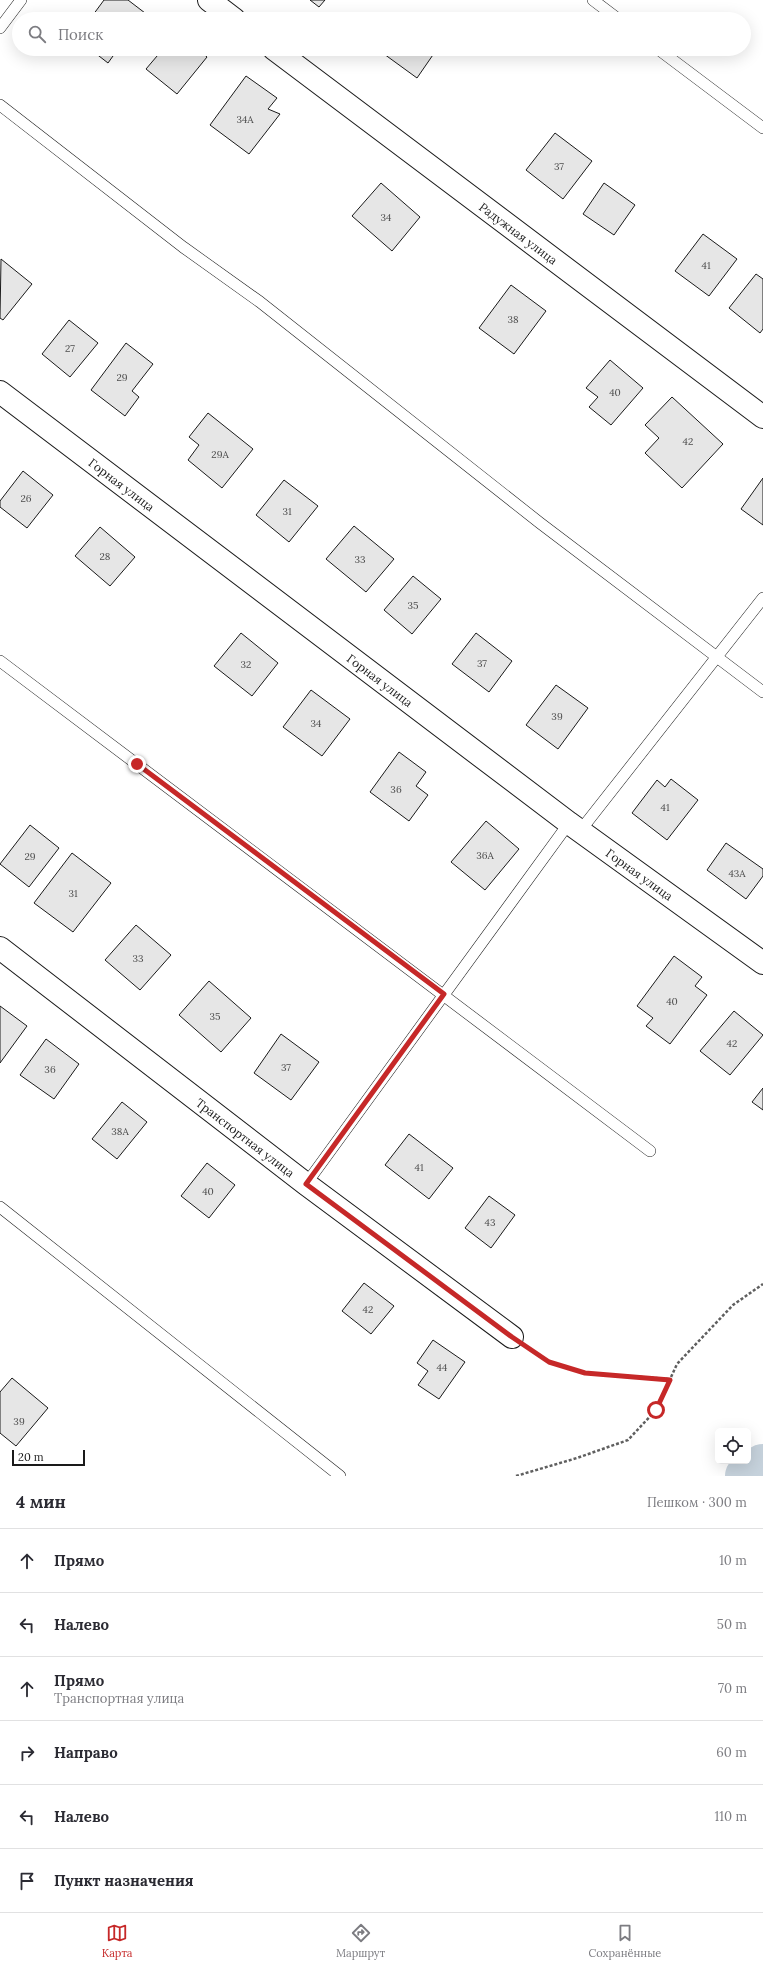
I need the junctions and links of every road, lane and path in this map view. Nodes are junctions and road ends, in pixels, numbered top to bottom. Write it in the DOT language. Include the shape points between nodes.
graph roads {
  1 [pos="21,0"];
  2 [pos="209,0"];
  3 [pos="592,0"];
  4 [pos="225,12"];
  5 [pos="608,12"];
  6 [pos="0,28"];
  7 [pos="283,56"];
  8 [pos="667,56"];
  9 [pos="0,104"];
  10 [pos="763,128"];
  11 [pos="0,392"];
  12 [pos="763,417"];
  13 [pos="763,598"];
  14 [pos="716,658"];
  15 [pos="0,661"];
  16 [pos="763,692"];
  17 [pos="574,827"];
  18 [pos="0,948"];
  19 [pos="763,963"];
  20 [pos="444,994"];
  21 [pos="650,1151"];
  22 [pos="306,1184"];
  23 [pos="0,1207"];
  24 [pos="763,1284"];
  25 [pos="512,1337"];
  26 [pos="670,1380"];
  27 [pos="340,1476"];
  28 [pos="516,1476"];
  1 -- 6 [label="lane"];
  2 -- 4 [label="street"];
  3 -- 5 [label="lane"];
  7 -- 12 [label="street, Радужная улица"];
  8 -- 10 [label="lane"];
  9 -- 14 [label="lane" via="177,242 260,302 528,514"];
  11 -- 17 [label="street, Горная улица"];
  13 -- 14 [label="lane"];
  14 -- 16 [label="lane"];
  14 -- 17 [label="lane"];
  15 -- 20 [label="lane"];
  17 -- 19 [label="street, Горная улица"];
  17 -- 20 [label="lane"];
  18 -- 22 [label="street, Транспортная улица"];
  20 -- 21 [label="lane"];
  20 -- 22 [label="lane"];
  22 -- 25 [label="street, Транспортная улица"];
  23 -- 27 [label="lane"];
  24 -- 26 [label="path" via="733,1305 677,1364"];
  25 -- 26 [label="path" via="549,1362 585,1373"];
  26 -- 28 [label="path" via="656,1410 628,1440"];
}
